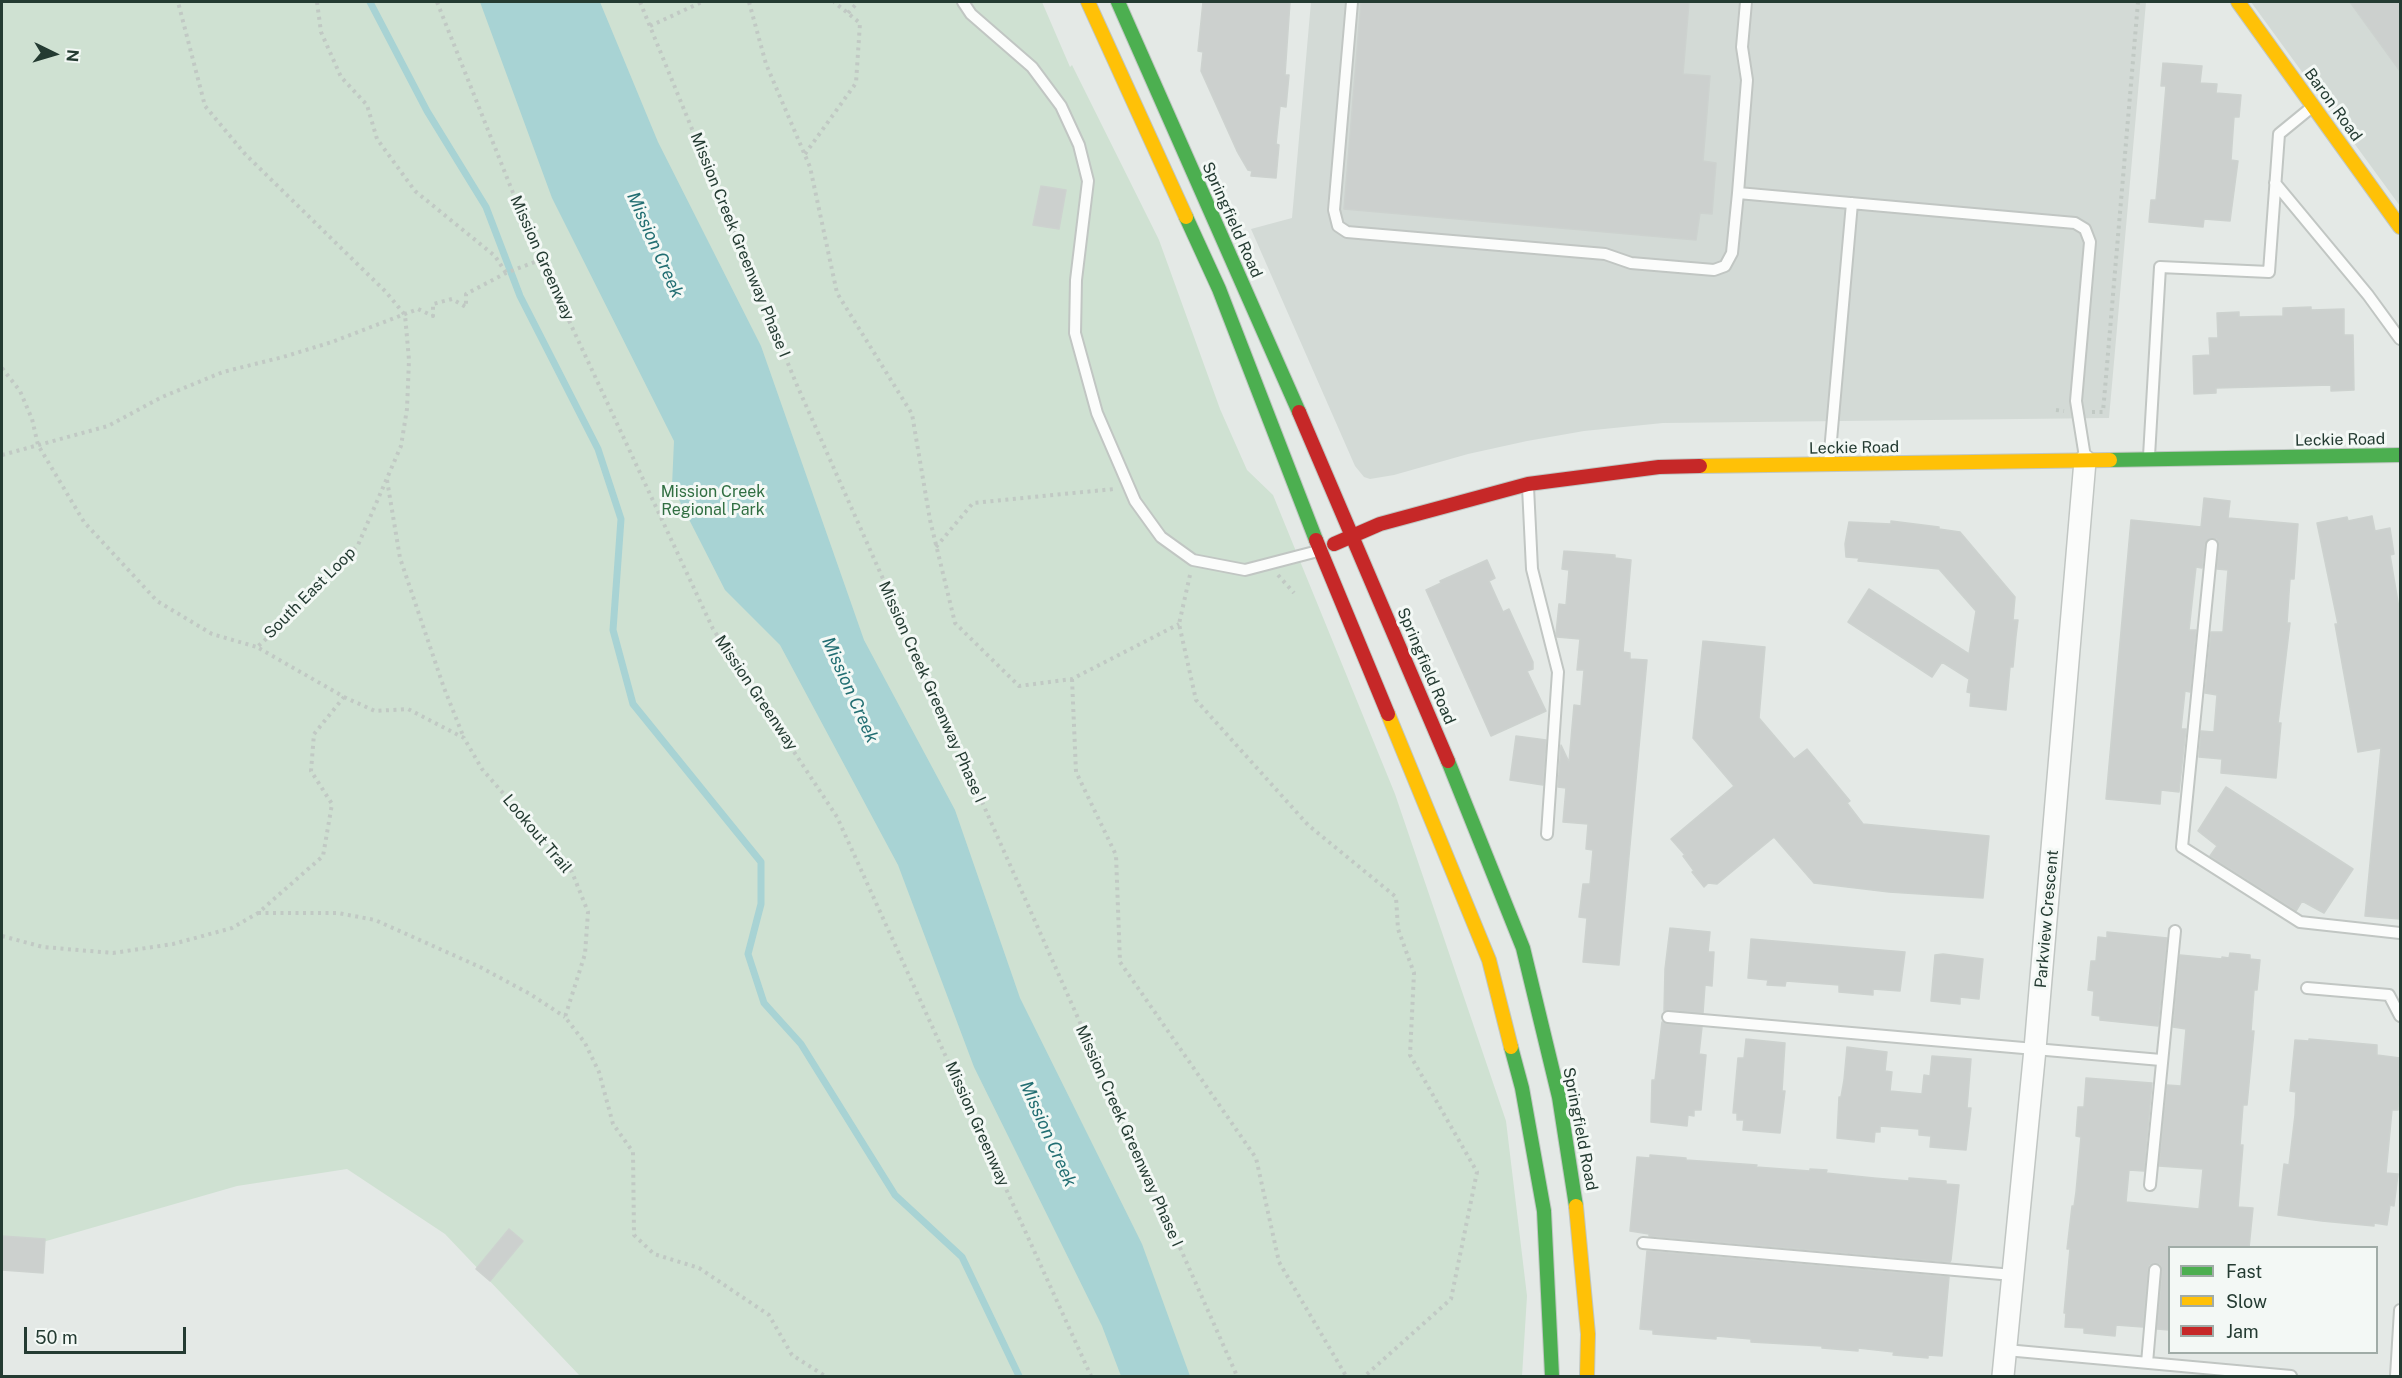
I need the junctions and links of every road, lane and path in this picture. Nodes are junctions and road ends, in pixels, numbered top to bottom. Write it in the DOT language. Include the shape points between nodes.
graph roads {
  1 [pos="178,2"];
  2 [pos="317,2"];
  3 [pos="437,2"];
  4 [pos="640,2"];
  5 [pos="702,2"];
  6 [pos="749,2"];
  7 [pos="834,2"];
  8 [pos="858,2"];
  9 [pos="963,2"];
  10 [pos="1088,2"];
  11 [pos="1118,2"];
  12 [pos="1352,2"];
  13 [pos="1746,2"];
  14 [pos="2138,2"];
  15 [pos="2238,2"];
  16 [pos="848,13"];
  17 [pos="650,26"];
  18 [pos="2313,106"];
  19 [pos="805,155"];
  20 [pos="2275,183"];
  21 [pos="1738,193"];
  22 [pos="1852,203"];
  23 [pos="2400,227"];
  24 [pos="540,260"];
  25 [pos="506,273"];
  26 [pos="405,315"];
  27 [pos="2400,339"];
  28 [pos="2,368"];
  29 [pos="2056,410"];
  30 [pos="2078,411"];
  31 [pos="38,445"];
  32 [pos="2,455"];
  33 [pos="2400,455"];
  34 [pos="2149,459"];
  35 [pos="2085,460"];
  36 [pos="1829,465"];
  37 [pos="387,480"];
  38 [pos="1528,484"];
  39 [pos="1129,487"];
  40 [pos="1353,536"];
  41 [pos="2212,545"];
  42 [pos="936,546"];
  43 [pos="1321,550"];
  44 [pos="1193,560"];
  45 [pos="1179,624"];
  46 [pos="257,647"];
  47 [pos="1072,679"];
  48 [pos="344,697"];
  49 [pos="464,738"];
  50 [pos="1547,834"];
  51 [pos="258,913"];
  52 [pos="2175,932"];
  53 [pos="2400,933"];
  54 [pos="2,936"];
  55 [pos="2307,988"];
  56 [pos="2400,1016"];
  57 [pos="565,1017"];
  58 [pos="1668,1017"];
  59 [pos="2035,1049"];
  60 [pos="2161,1060"];
  61 [pos="2150,1185"];
  62 [pos="1643,1243"];
  63 [pos="2155,1270"];
  64 [pos="2013,1275"];
  65 [pos="2400,1310"];
  66 [pos="2006,1350"];
  67 [pos="2147,1363"];
  68 [pos="825,1377"];
  69 [pos="1091,1377"];
  70 [pos="1237,1377"];
  71 [pos="1346,1377"];
  72 [pos="1365,1377"];
  73 [pos="1552,1377"];
  74 [pos="1587,1377"];
  75 [pos="2003,1377"];
  76 [pos="2291,1377"];
  77 [pos="2396,1377"];
  1 -- 26 [label="path" via="205,106 245,154"];
  2 -- 25 [label="path" via="321,32 341,77 366,105 377,139 415,191 495,256"];
  3 -- 24 [label="path, Mission Greenway"];
  4 -- 17 [label="path, Mission Creek Greenway Phase I"];
  5 -- 17 [label="path"];
  6 -- 19 [label="path" via="766,64"];
  7 -- 16 [label="path"];
  8 -- 16 [label="path"];
  9 -- 39 [label="lane" via="971,14 1032,67 1061,106 1079,145 1089,181 1076,280 1075,333 1097,413"];
  10 -- 43 [label="main road" via="1219,289"];
  11 -- 40 [label="main road, Springfield Road"];
  12 -- 21 [label="lane" via="1334,210 1338,226 1347,232 1605,254 1631,262 1714,270 1725,266 1732,252"];
  13 -- 21 [label="lane" via="1742,47 1748,80"];
  14 -- 30 [label="path" via="2103,412"];
  15 -- 18 [label="main road, Baron Road"];
  16 -- 19 [label="path" via="860,22 856,83"];
  17 -- 70 [label="path, Mission Creek Greenway Phase I" via="796,384"];
  18 -- 20 [label="lane" via="2279,134"];
  18 -- 23 [label="main road, Baron Road"];
  19 -- 42 [label="path" via="837,293 912,414"];
  20 -- 27 [label="lane"];
  20 -- 34 [label="lane" via="2269,272 2160,267"];
  21 -- 22 [label="lane"];
  22 -- 30 [label="lane" via="2075,222 2085,230 2090,242"];
  22 -- 36 [label="lane"];
  24 -- 25 [label="path"];
  24 -- 69 [label="path, Mission Greenway" via="713,629 837,817"];
  25 -- 26 [label="path" via="466,294 466,307 452,298 433,304 433,316 418,309"];
  26 -- 31 [label="path" via="284,357 222,372 162,397 108,426"];
  26 -- 37 [label="path, South East Loop" via="409,360 407,409 401,446"];
  28 -- 31 [label="path" via="20,391"];
  29 -- 30 [label="path"];
  30 -- 35 [label="lane"];
  31 -- 32 [label="path"];
  31 -- 46 [label="path" via="84,522 157,601 212,634"];
  33 -- 34 [label="main road, Leckie Road"];
  34 -- 35 [label="main road, Leckie Road"];
  35 -- 36 [label="main road, Leckie Road"];
  35 -- 59 [label="street, Parkview Crescent"];
  36 -- 38 [label="main road, Leckie Road" via="1659,467"];
  37 -- 46 [label="path, South East Loop" via="358,544 293,615"];
  37 -- 49 [label="path, Lookout Trail" via="400,558"];
  38 -- 40 [label="main road, Leckie Road" via="1380,524"];
  38 -- 50 [label="lane" via="1532,570 1558,672"];
  39 -- 42 [label="path" via="973,503"];
  39 -- 44 [label="lane" via="1161,537"];
  40 -- 43 [label="main road, Leckie Road"];
  40 -- 74 [label="main road, Springfield Road" via="1523,948 1559,1097 1576,1202"];
  41 -- 53 [label="lane" via="2182,847 2300,922"];
  42 -- 47 [label="path" via="955,623 1019,686"];
  43 -- 44 [label="lane" via="1245,570"];
  43 -- 73 [label="main road" via="1489,960 1522,1088 1544,1211"];
  44 -- 45 [label="path"];
  45 -- 47 [label="path"];
  45 -- 72 [label="path" via="1196,700 1308,825 1396,897 1398,929 1414,973 1410,1055 1477,1172 1451,1299"];
  46 -- 48 [label="path, South East Loop"];
  47 -- 71 [label="path" via="1076,772 1116,855 1120,962 1256,1158 1279,1262"];
  48 -- 49 [label="path" via="375,711 408,709"];
  48 -- 51 [label="path" via="314,734 311,771 332,804 322,856"];
  49 -- 57 [label="path, Lookout Trail" via="482,769 572,872 588,912 585,954"];
  51 -- 54 [label="path" via="232,928 173,944 113,953 43,947"];
  51 -- 57 [label="path" via="338,913 375,920 480,967"];
  52 -- 60 [label="lane"];
  55 -- 56 [label="lane" via="2389,995"];
  57 -- 68 [label="path" via="585,1042 599,1072 613,1124 633,1152 634,1235 654,1254 699,1268 769,1314 792,1355"];
  58 -- 59 [label="lane"];
  59 -- 60 [label="lane"];
  59 -- 64 [label="street, Parkview Crescent"];
  60 -- 61 [label="lane"];
  62 -- 64 [label="lane"];
  63 -- 67 [label="lane"];
  64 -- 66 [label="street, Parkview Crescent"];
  65 -- 77 [label="lane"];
  66 -- 67 [label="lane"];
  66 -- 75 [label="street, Parkview Crescent"];
  67 -- 76 [label="lane"];
}
